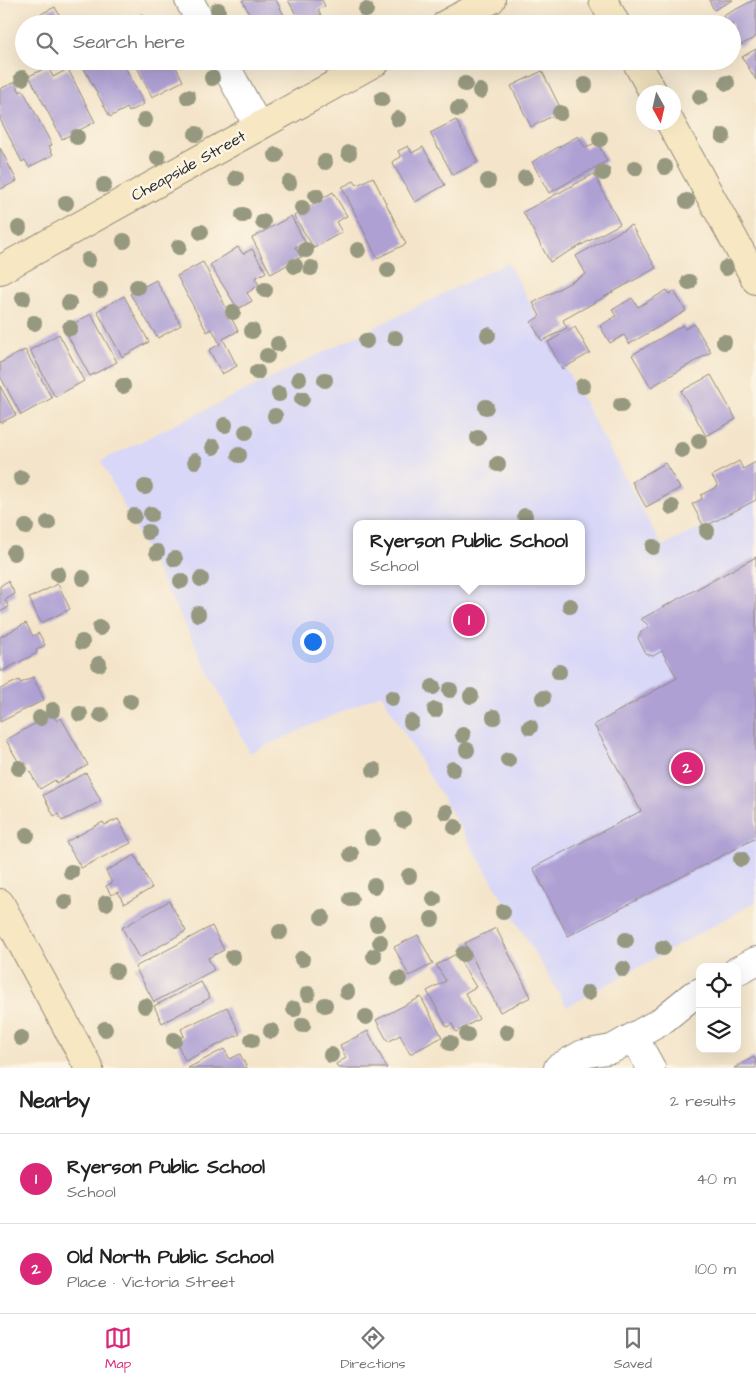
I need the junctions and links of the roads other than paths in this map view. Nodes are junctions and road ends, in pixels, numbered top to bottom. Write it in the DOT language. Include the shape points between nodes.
graph roads {
  1 [pos="190,0"];
  2 [pos="491,0"];
  3 [pos="603,0"];
  4 [pos="198,15"];
  5 [pos="463,15"];
  6 [pos="611,15"];
  7 [pos="227,70"];
  8 [pos="361,70"];
  9 [pos="641,70"];
  10 [pos="649,85"];
  11 [pos="258,126"];
  12 [pos="674,130"];
  13 [pos="0,270"];
  14 [pos="756,280"];
  15 [pos="0,903"];
  16 [pos="756,961"];
  17 [pos="741,969"];
  18 [pos="696,994"];
  19 [pos="634,1037"];
  20 [pos="89,1068"];
  21 [pos="558,1068"];
  22 [pos="651,1068"];
  1 -- 4 [label="street"];
  2 -- 5 [label="street"];
  3 -- 6 [label="street"];
  7 -- 11 [label="street"];
  8 -- 11 [label="street, Cheapside Street"];
  9 -- 10 [label="street"];
  11 -- 13 [label="street, Cheapside Street"];
  12 -- 14 [label="street"];
  15 -- 20 [label="street"];
  16 -- 17 [label="street"];
  18 -- 19 [label="street"];
  19 -- 21 [label="street" via="612,1049 583,1054"];
  19 -- 22 [label="street"];
}
